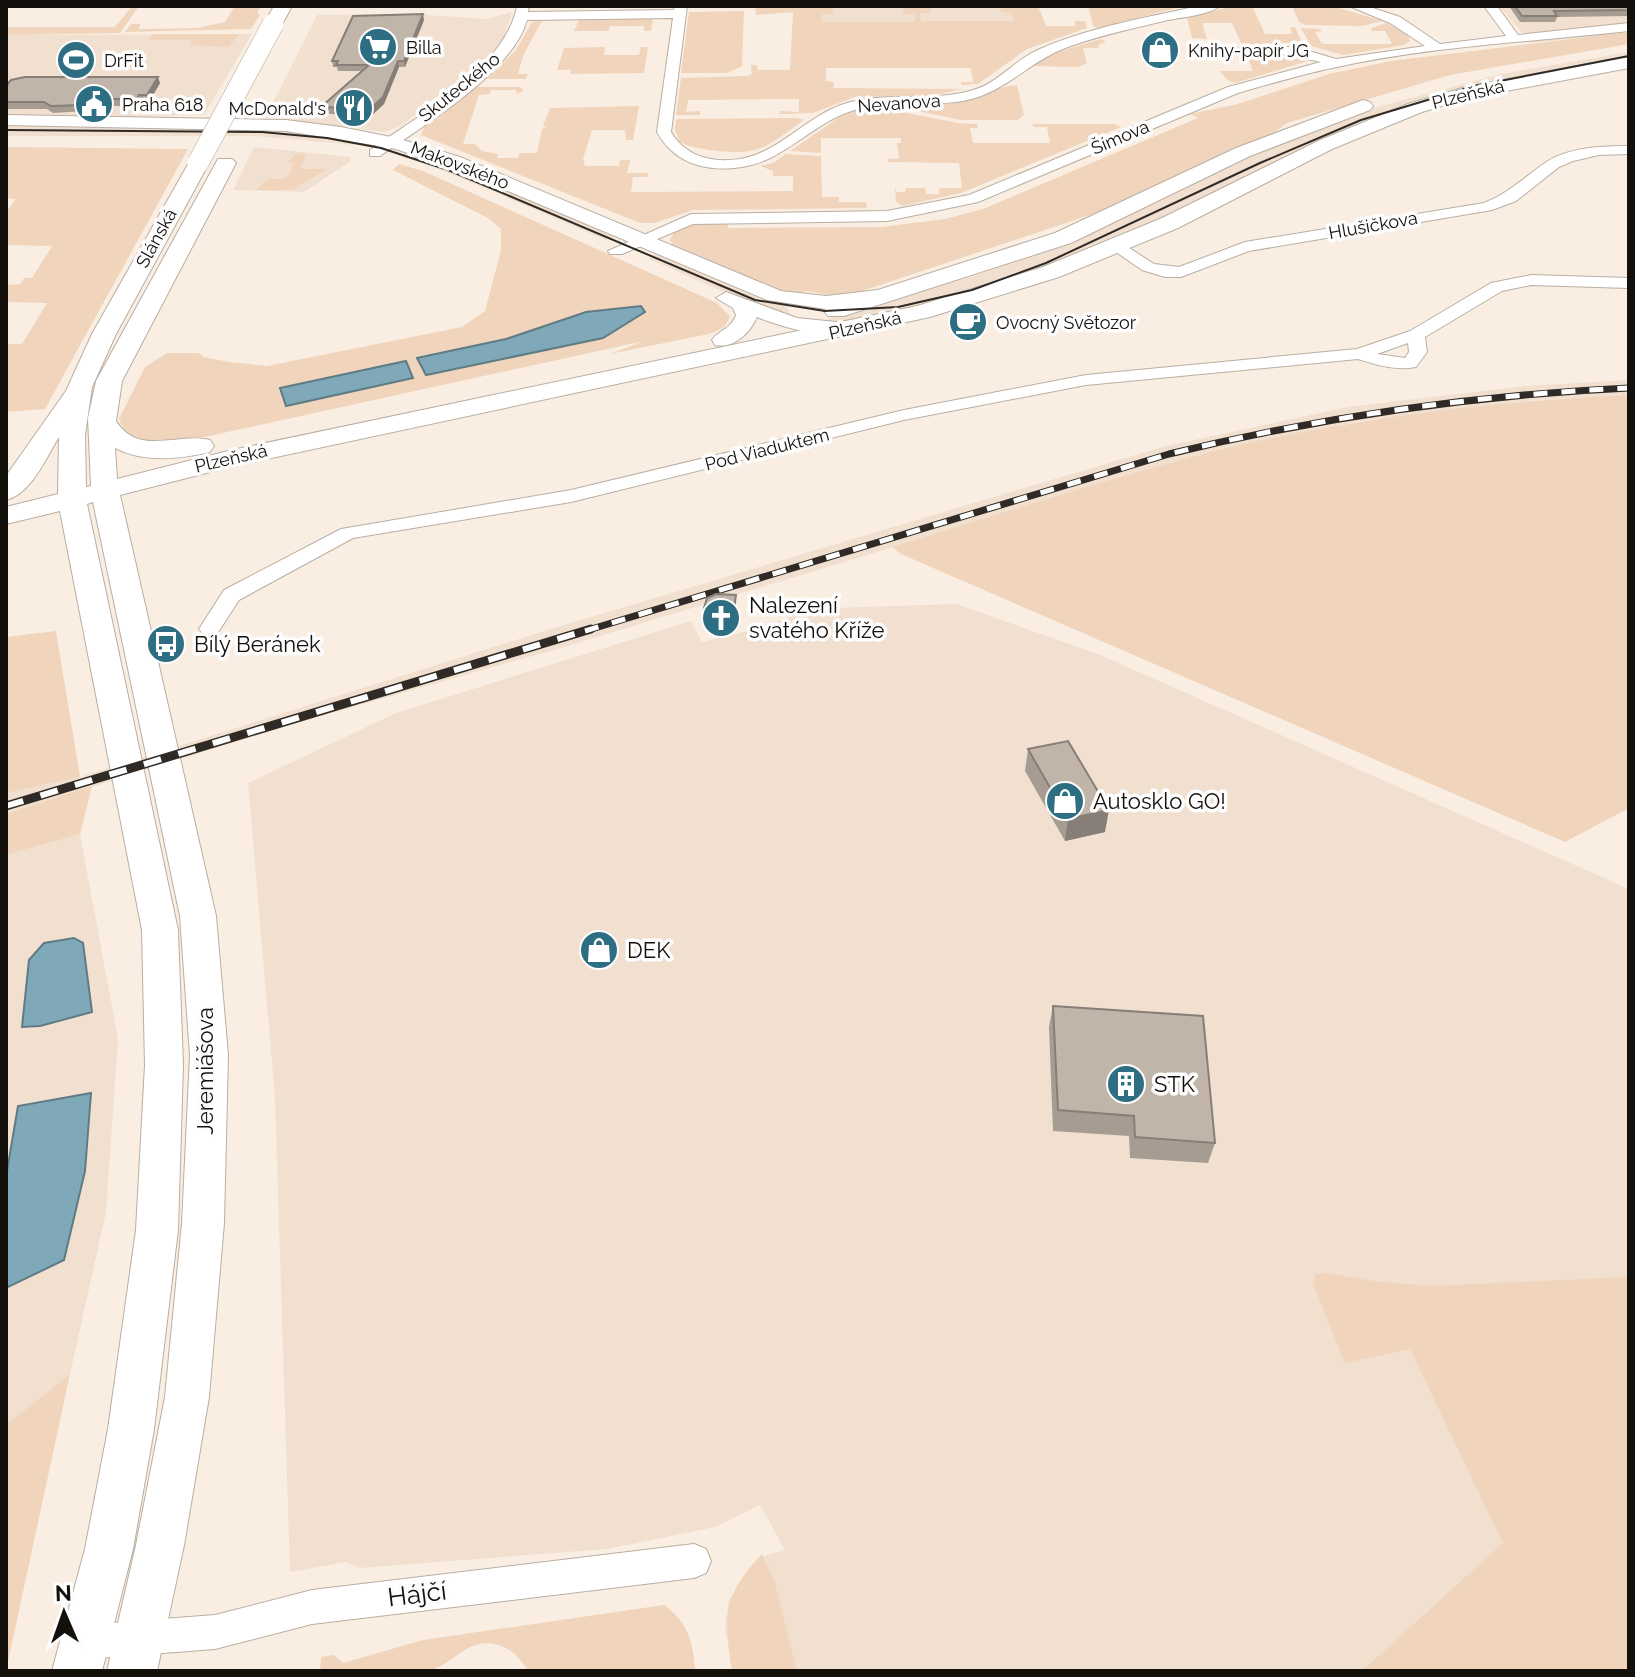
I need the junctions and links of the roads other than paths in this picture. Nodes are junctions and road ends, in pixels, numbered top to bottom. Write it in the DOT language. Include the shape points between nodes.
graph roads {
  1 [pos="1214,6"];
  2 [pos="1355,6"];
  3 [pos="1490,6"];
  4 [pos="680,10"];
  5 [pos="522,11"];
  6 [pos="278,15"];
  7 [pos="1629,27"];
  8 [pos="1515,40"];
  9 [pos="1437,48"];
  10 [pos="1629,48"];
  11 [pos="1227,51"];
  12 [pos="1629,62"];
  13 [pos="1334,63"];
  14 [pos="253,107"];
  15 [pos="6,120"];
  16 [pos="6,138"];
  17 [pos="392,140"];
  18 [pos="1629,150"];
  19 [pos="375,153"];
  20 [pos="641,239"];
  21 [pos="1114,245"];
  22 [pos="616,251"];
  23 [pos="1629,283"];
  24 [pos="741,304"];
  25 [pos="793,312"];
  26 [pos="846,329"];
  27 [pos="723,340"];
  28 [pos="775,345"];
  29 [pos="79,387"];
  30 [pos="101,418"];
  31 [pos="276,436"];
  32 [pos="88,487"];
  33 [pos="6,492"];
  34 [pos="6,501"];
  35 [pos="6,516"];
  36 [pos="210,629"];
  37 [pos="694,1561"];
  38 [pos="137,1654"];
  39 [pos="81,1657"];
  1 -- 4 [label="street, Nevanova" via="1051,49 985,91 832,112 762,158 725,164 688,158 673,148 664,132"];
  2 -- 9 [label="street" via="1395,20"];
  3 -- 8 [label="street"];
  4 -- 5 [label="street, Nevanova"];
  5 -- 17 [label="street, Skuteckého" via="514,38 497,57"];
  6 -- 29 [label="main road, Slánská, bridge"];
  7 -- 8 [label="street, Šímova"];
  8 -- 9 [label="street, Šímova"];
  9 -- 13 [label="street, Šímova"];
  10 -- 25 [label="main road, Plzeňská" via="1446,82 1344,112 1243,152 1063,238 892,294"];
  11 -- 13 [label="street" via="1297,51"];
  12 -- 21 [label="main road, Plzeňská" via="1415,108"];
  13 -- 20 [label="street, Šímova" via="1233,90 946,207 887,216 691,219"];
  14 -- 30 [label="main road, Slánská" via="109,381"];
  15 -- 17 [label="street, Makovského" via="289,125"];
  16 -- 19 [label="street, Makovského" via="253,139"];
  17 -- 19 [label="street, Skuteckého"];
  17 -- 20 [label="street, Makovského"];
  18 -- 21 [label="street, Hlušičkova" via="1568,158 1511,198 1487,207 1245,247 1181,272 1148,267"];
  19 -- 22 [label="street, Makovského" via="428,168"];
  20 -- 22 [label="street, Šímova"];
  20 -- 25 [label="street, Makovského" via="759,290"];
  21 -- 26 [label="main road, Plzeňská" via="1010,286"];
  22 -- 24 [label="street, Makovského"];
  23 -- 36 [label="street, Pod Viaduktem" via="1531,280 1497,287 1416,335 1418,352 1410,363 1392,364 1359,354 1086,380 904,415 571,496 348,533 231,595"];
  24 -- 25 [label="street, Makovského"];
  24 -- 27 [label="street" via="745,321"];
  25 -- 26 [label="street, Makovského"];
  25 -- 27 [label="main road, Plzeňská"];
  25 -- 28 [label="street"];
  26 -- 28 [label="main road, Plzeňská"];
  27 -- 31 [label="main road, Plzeňská"];
  28 -- 32 [label="main road, Plzeňská"];
  29 -- 32 [label="main road, Slánská" via="72,435"];
  29 -- 33 [label="main road"];
  30 -- 31 [label="main road" via="117,440 147,451"];
  30 -- 32 [label="main road, Slánská"];
  31 -- 32 [label="main road, Plzeňská"];
  32 -- 34 [label="main road, Plzeňská"];
  32 -- 35 [label="main road, Plzeňská"];
  32 -- 38 [label="main road, Jeremiášova" via="198,916 209,1055 203,1223 187,1397"];
  32 -- 39 [label="main road, Jeremiášova" via="160,930 164,1065 157,1230 133,1415 109,1549"];
  37 -- 38 [label="street, Hájčí" via="312,1607"];
  38 -- 39 [label="street, Hájčí"];
}
